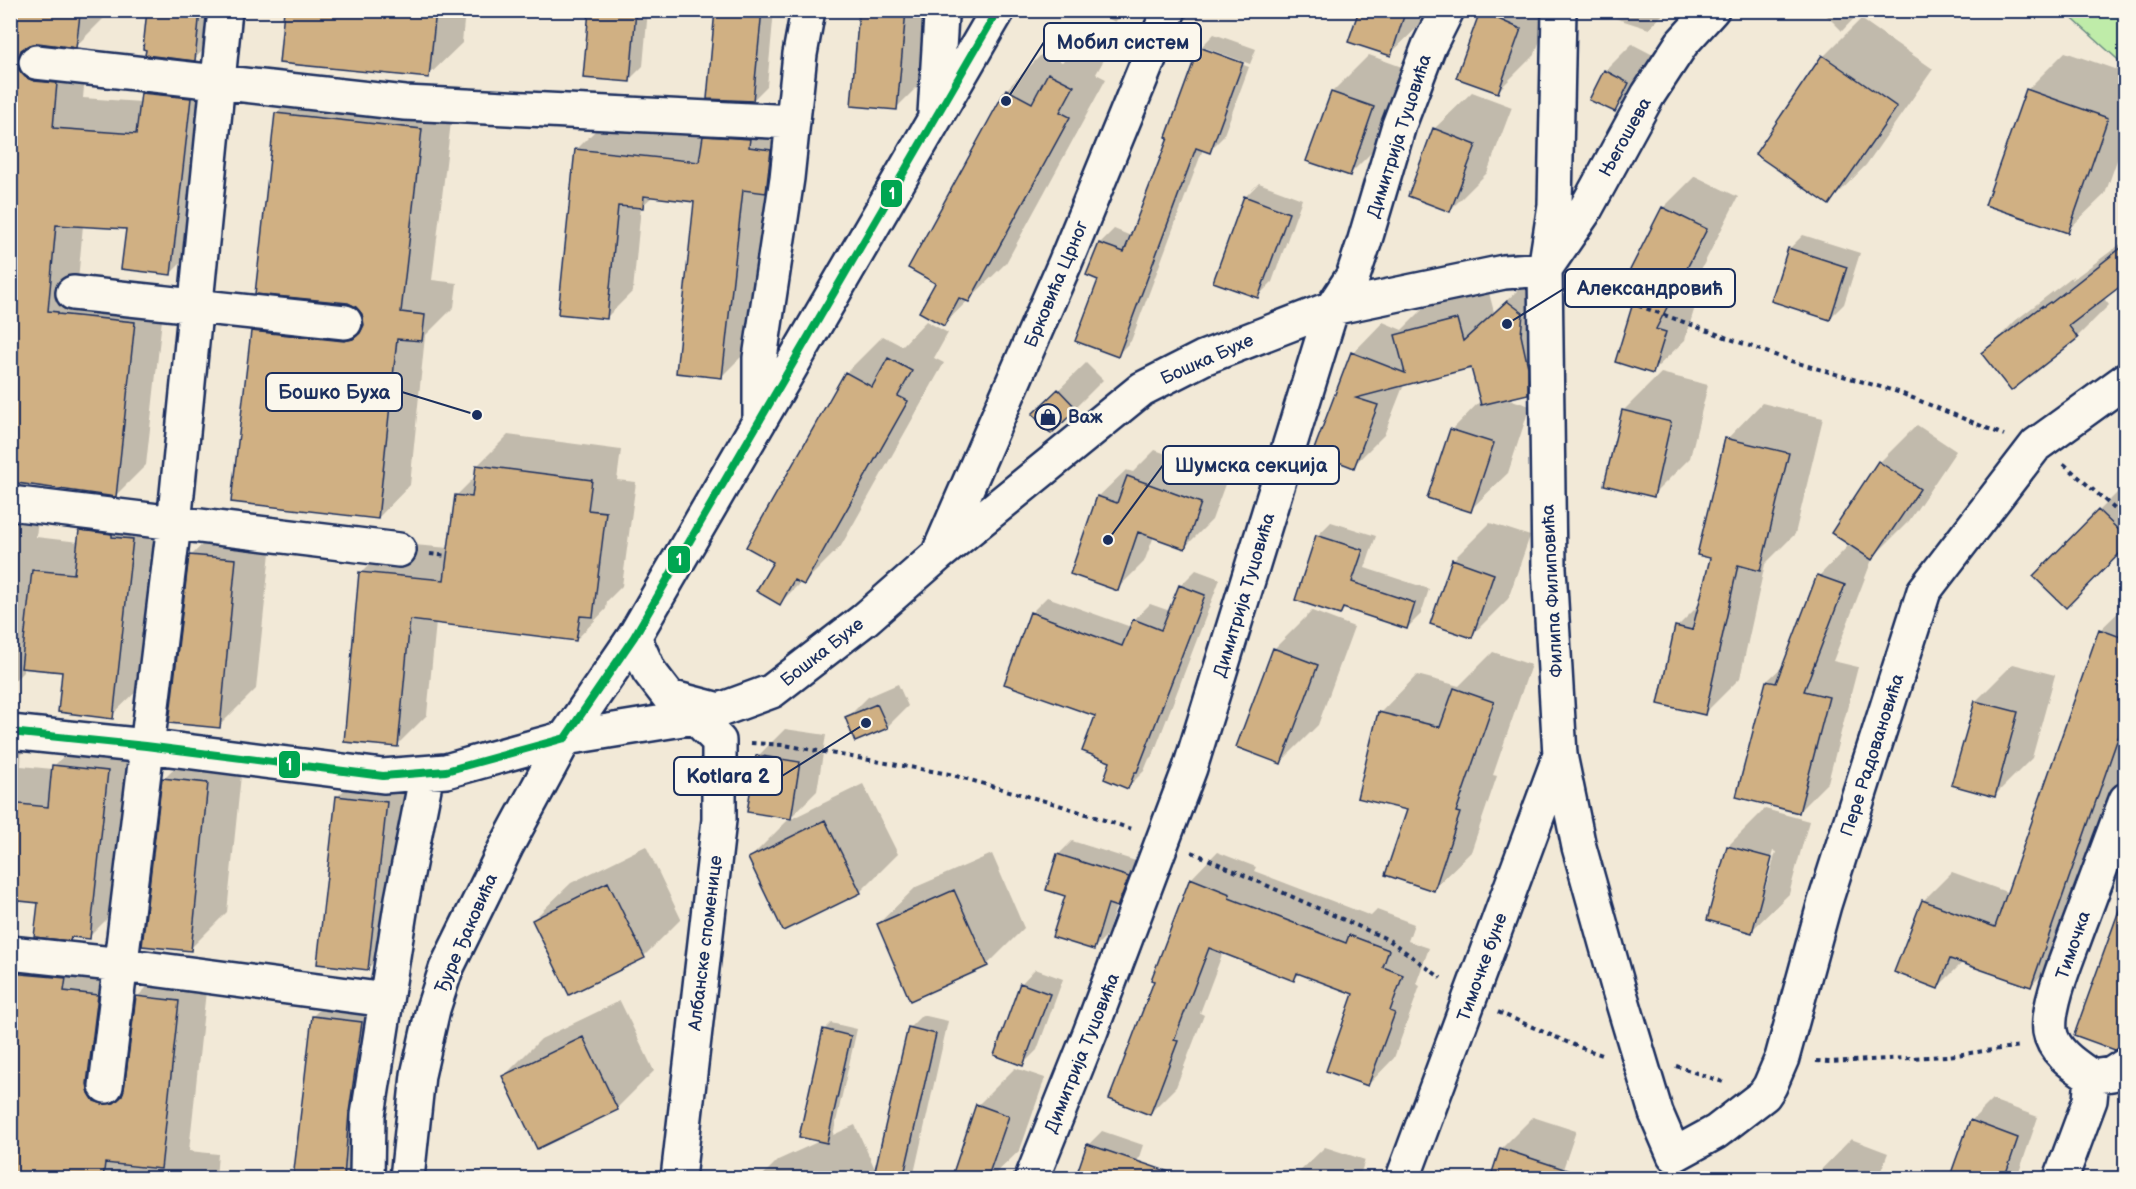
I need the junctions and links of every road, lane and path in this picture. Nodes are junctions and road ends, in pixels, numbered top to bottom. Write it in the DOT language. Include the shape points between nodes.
graph roads {
  1 [pos="225,10"];
  2 [pos="808,10"];
  3 [pos="943,10"];
  4 [pos="998,10"];
  5 [pos="1169,10"];
  6 [pos="1447,10"];
  7 [pos="1559,10"];
  8 [pos="1712,10"];
  9 [pos="36,62"];
  10 [pos="218,83"];
  11 [pos="935,119"];
  12 [pos="793,122"];
  13 [pos="1545,269"];
  14 [pos="73,293"];
  15 [pos="196,306"];
  16 [pos="1332,308"];
  17 [pos="345,322"];
  18 [pos="2126,380"];
  19 [pos="760,419"];
  20 [pos="2036,445"];
  21 [pos="10,503"];
  22 [pos="2126,519"];
  23 [pos="174,524"];
  24 [pos="399,550"];
  25 [pos="938,555"];
  26 [pos="634,637"];
  27 [pos="711,723"];
  28 [pos="10,732"];
  29 [pos="565,738"];
  30 [pos="146,746"];
  31 [pos="1560,755"];
  32 [pos="427,773"];
  33 [pos="2126,800"];
  34 [pos="1164,840"];
  35 [pos="10,952"];
  36 [pos="122,965"];
  37 [pos="386,1000"];
  38 [pos="1469,1000"];
  39 [pos="2024,1046"];
  40 [pos="1782,1058"];
  41 [pos="2126,1065"];
  42 [pos="2092,1077"];
  43 [pos="106,1086"];
  44 [pos="1669,1167"];
  45 [pos="367,1179"];
  46 [pos="407,1179"];
  47 [pos="678,1179"];
  48 [pos="1032,1179"];
  49 [pos="1403,1179"];
  50 [pos="2061,1179"];
  1 -- 10 [label="street"];
  2 -- 12 [label="street"];
  3 -- 11 [label="street"];
  4 -- 11 [label="street, Ђуре Ђаковића"];
  5 -- 25 [label="street, Брковића Црног"];
  6 -- 16 [label="street, Димитрија Туцовића" via="1400,125 1353,276"];
  7 -- 13 [label="street, Филипа Филиповића" via="1555,205"];
  8 -- 13 [label="street, Његошева" via="1682,43 1648,95 1584,212"];
  9 -- 10 [label="street"];
  10 -- 12 [label="street" via="405,103"];
  10 -- 15 [label="street"];
  11 -- 19 [label="street, Ђуре Ђаковића"];
  12 -- 19 [label="street" via="760,358"];
  13 -- 16 [label="street, Бошка Бухе" via="1504,272"];
  13 -- 20 [label="path" via="1791,361 1898,392"];
  13 -- 31 [label="street, Филипа Филиповића" via="1549,568"];
  14 -- 15 [label="street"];
  15 -- 17 [label="street"];
  15 -- 23 [label="street"];
  16 -- 25 [label="street, Бошка Бухе" via="1203,358 1142,389"];
  16 -- 34 [label="street, Димитрија Туцовића" via="1208,712"];
  18 -- 20 [label="street, Пере Радовановића"];
  19 -- 26 [label="street, Ђуре Ђаковића"];
  20 -- 22 [label="path" via="2074,472"];
  20 -- 40 [label="street, Пере Радовановића" via="1924,591 1824,905"];
  21 -- 23 [label="street"];
  23 -- 24 [label="street"];
  23 -- 30 [label="street"];
  25 -- 27 [label="street, Бошка Бухе" via="864,620 772,691"];
  26 -- 27 [label="street" via="649,671 669,697"];
  26 -- 29 [label="street, Ђуре Ђаковића"];
  27 -- 29 [label="street, Бошка Бухе"];
  27 -- 34 [label="path" via="784,745 949,774"];
  27 -- 47 [label="street, Албанске споменице" via="719,820"];
  28 -- 30 [label="street, Бошка Бухе"];
  29 -- 32 [label="street, Бошка Бухе"];
  29 -- 46 [label="street, Ђуре Ђаковића" via="446,969 418,1075"];
  30 -- 32 [label="street, Бошка Бухе" via="383,776"];
  30 -- 36 [label="street"];
  31 -- 38 [label="street, Тимочке буне"];
  31 -- 44 [label="street, Филипа Филиповића" via="1579,847"];
  32 -- 37 [label="street"];
  33 -- 42 [label="street, Тимочка" via="2050,1012 2050,1033 2057,1048"];
  34 -- 38 [label="path" via="1389,940"];
  34 -- 48 [label="street, Димитрија Туцовића"];
  35 -- 36 [label="street"];
  36 -- 37 [label="street"];
  36 -- 43 [label="street"];
  37 -- 45 [label="street" via="368,1115"];
  38 -- 49 [label="street, Тимочке буне"];
  39 -- 40 [label="path" via="1948,1056 1830,1062"];
  40 -- 44 [label="street, Пере Радовановића" via="1764,1095"];
  41 -- 42 [label="street" via="2112,1074"];
  42 -- 50 [label="street" via="2090,1100"];
}
